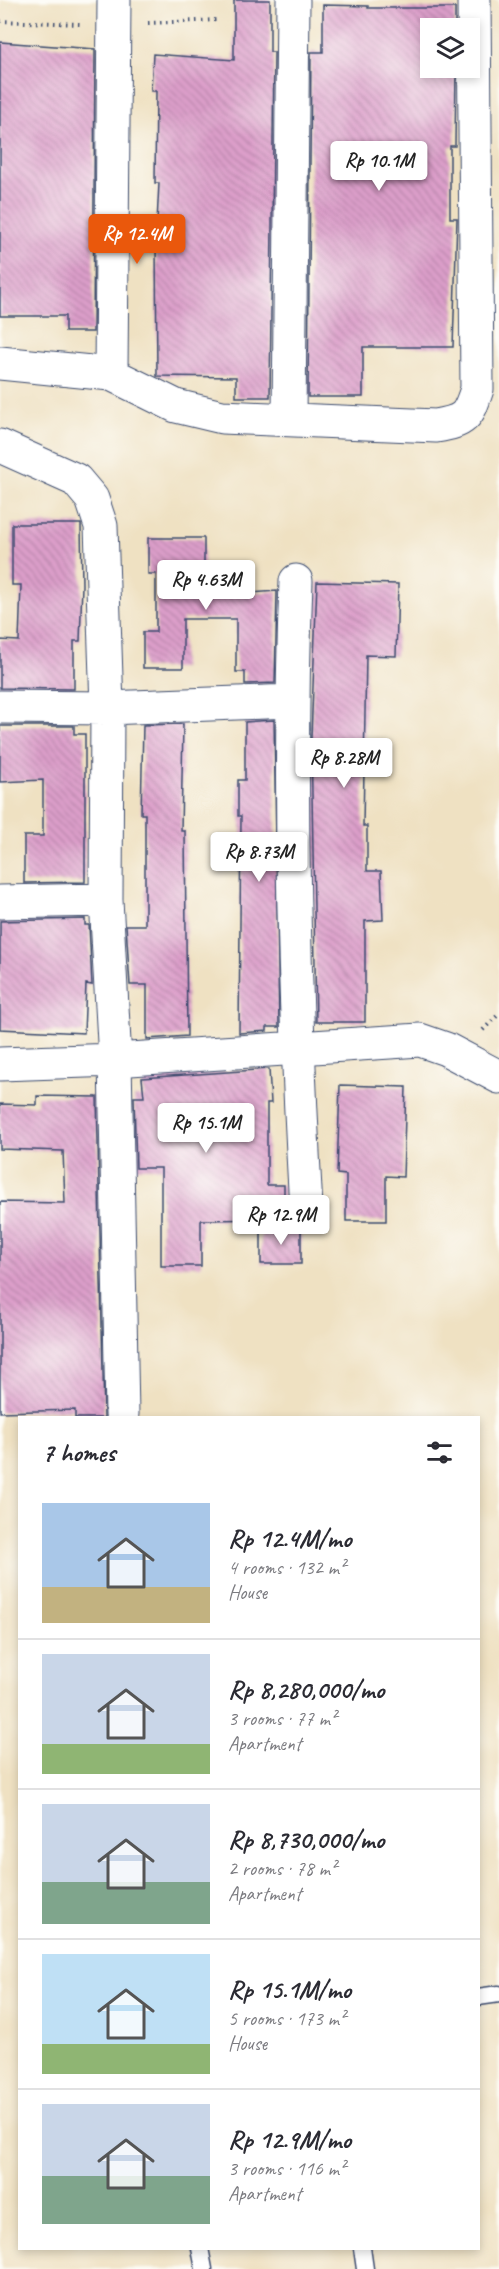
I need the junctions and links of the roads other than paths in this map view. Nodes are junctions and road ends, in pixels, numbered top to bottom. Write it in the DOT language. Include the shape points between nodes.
graph roads {
  1 [pos="114,0"];
  2 [pos="293,0"];
  3 [pos="474,0"];
  4 [pos="0,363"];
  5 [pos="111,375"];
  6 [pos="289,418"];
  7 [pos="0,446"];
  8 [pos="296,582"];
  9 [pos="291,701"];
  10 [pos="0,707"];
  11 [pos="107,708"];
  12 [pos="106,900"];
  13 [pos="0,902"];
  14 [pos="297,1049"];
  15 [pos="115,1060"];
  16 [pos="0,1064"];
  17 [pos="499,1077"];
  18 [pos="306,1208"];
  19 [pos="122,1414"];
  20 [pos="499,1994"];
  21 [pos="480,1997"];
  22 [pos="200,2250"];
  23 [pos="362,2250"];
  24 [pos="204,2269"];
  25 [pos="365,2269"];
  1 -- 5 [label="street"];
  2 -- 6 [label="street"];
  3 -- 6 [label="street" via="477,389 471,407 459,422 436,426"];
  4 -- 5 [label="street"];
  5 -- 6 [label="street" via="199,413"];
  7 -- 11 [label="street" via="76,480 92,499 101,526"];
  8 -- 9 [label="street"];
  9 -- 11 [label="street"];
  9 -- 14 [label="street"];
  10 -- 11 [label="street"];
  11 -- 12 [label="street"];
  12 -- 13 [label="street"];
  12 -- 15 [label="street"];
  14 -- 15 [label="street"];
  14 -- 17 [label="street" via="420,1040"];
  14 -- 18 [label="street"];
  15 -- 16 [label="street"];
  15 -- 19 [label="street"];
  20 -- 21 [label="lane"];
  22 -- 24 [label="lane"];
  23 -- 25 [label="lane"];
}
